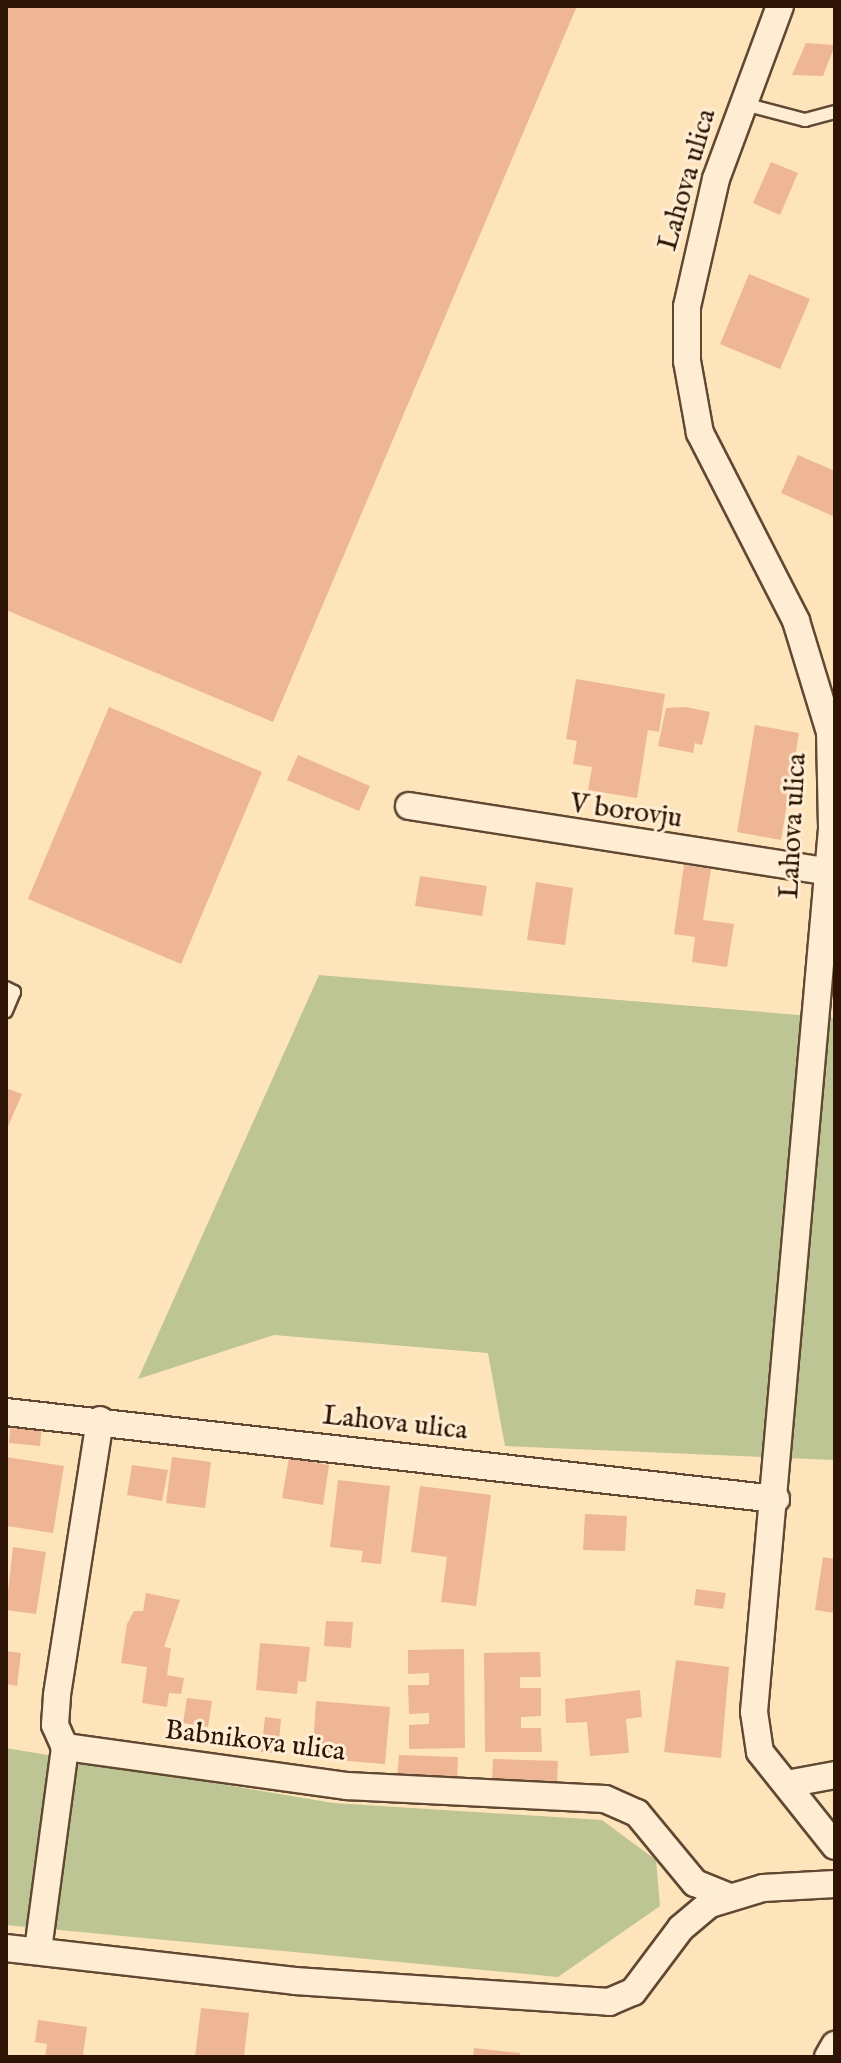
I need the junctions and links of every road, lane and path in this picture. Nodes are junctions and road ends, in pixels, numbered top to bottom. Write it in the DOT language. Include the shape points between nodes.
graph roads {
  1 [pos="780,6"];
  2 [pos="744,104"];
  3 [pos="835,112"];
  4 [pos="409,806"];
  5 [pos="831,873"];
  6 [pos="6,988"];
  7 [pos="6,1011"];
  8 [pos="6,1412"];
  9 [pos="100,1420"];
  10 [pos="776,1499"];
  11 [pos="65,1747"];
  12 [pos="835,1775"];
  13 [pos="792,1783"];
  14 [pos="835,1846"];
  15 [pos="835,1884"];
  16 [pos="730,1897"];
  17 [pos="6,1948"];
  18 [pos="38,1950"];
  19 [pos="835,2045"];
  20 [pos="828,2057"];
  1 -- 2 [label="street, Lahova ulica"];
  2 -- 3 [label="lane" via="805,120"];
  2 -- 5 [label="street, Lahova ulica" via="698,253 687,361 712,462 796,621 815,677 833,769"];
  4 -- 5 [label="street, V borovju"];
  5 -- 10 [label="street, Lahova ulica"];
  6 -- 7 [label="lane" via="14,992"];
  8 -- 9 [label="street, Lahova ulica"];
  9 -- 10 [label="street, Lahova ulica"];
  9 -- 11 [label="street" via="57,1696 55,1725"];
  10 -- 13 [label="street, Lahova ulica" via="754,1733 760,1752"];
  11 -- 16 [label="street, Babnikova ulica" via="347,1786 605,1799 637,1813 695,1883"];
  11 -- 18 [label="street"];
  12 -- 13 [label="street"];
  13 -- 14 [label="street, Lahova ulica"];
  15 -- 16 [label="street"];
  16 -- 18 [label="street" via="681,1928 633,1992 609,2002 295,1981"];
  17 -- 18 [label="street"];
  19 -- 20 [label="street"];
}
